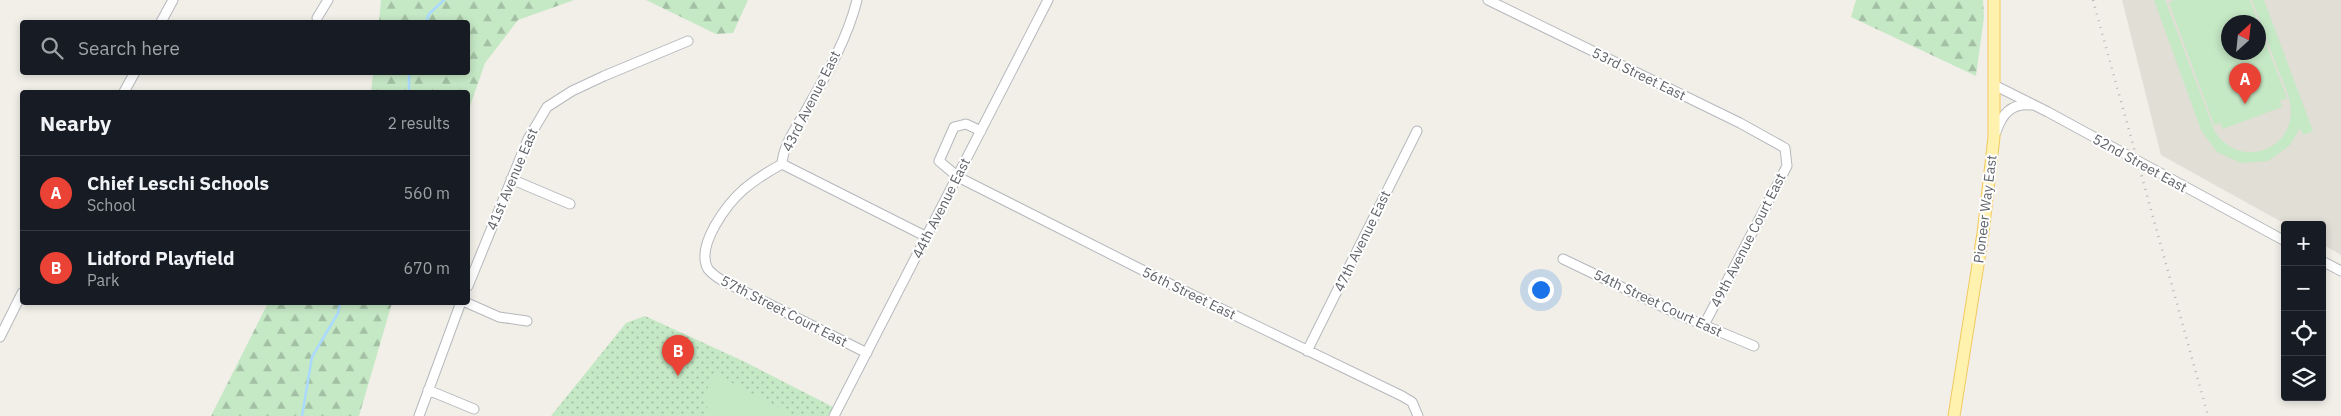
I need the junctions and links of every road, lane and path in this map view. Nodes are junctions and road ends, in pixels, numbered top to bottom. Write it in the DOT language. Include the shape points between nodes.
graph roads {
  1 [pos="173,0"];
  2 [pos="328,0"];
  3 [pos="857,0"];
  4 [pos="1048,0"];
  5 [pos="1488,0"];
  6 [pos="1994,0"];
  7 [pos="317,18"];
  8 [pos="162,20"];
  9 [pos="688,41"];
  10 [pos="133,75"];
  11 [pos="1996,86"];
  12 [pos="125,90"];
  13 [pos="2033,105"];
  14 [pos="981,131"];
  15 [pos="1417,131"];
  16 [pos="1994,137"];
  17 [pos="1787,154"];
  18 [pos="782,164"];
  19 [pos="958,177"];
  20 [pos="511,179"];
  21 [pos="570,204"];
  22 [pos="927,237"];
  23 [pos="2281,239"];
  24 [pos="1562,259"];
  25 [pos="706,263"];
  26 [pos="2326,263"];
  27 [pos="2341,271"];
  28 [pos="470,281"];
  29 [pos="20,297"];
  30 [pos="470,304"];
  31 [pos="460,305"];
  32 [pos="527,321"];
  33 [pos="1704,325"];
  34 [pos="0,337"];
  35 [pos="1754,346"];
  36 [pos="1307,351"];
  37 [pos="867,352"];
  38 [pos="428,390"];
  39 [pos="474,409"];
  40 [pos="1417,413"];
  41 [pos="419,416"];
  42 [pos="834,416"];
  43 [pos="1954,416"];
  1 -- 8 [label="street"];
  2 -- 7 [label="street"];
  3 -- 18 [label="street, 43rd Avenue East" via="834,61 790,139"];
  4 -- 14 [label="street, 44th Avenue East"];
  5 -- 17 [label="street, 53rd Street East" via="1740,123 1780,144"];
  6 -- 11 [label="main road, Pioneer Way East"];
  9 -- 20 [label="street, 41st Avenue East" via="604,76 553,102 538,120"];
  10 -- 12 [label="street"];
  11 -- 13 [label="street, 52nd Street East"];
  11 -- 16 [label="main road, Pioneer Way East"];
  13 -- 16 [label="street" via="2018,105 2008,110"];
  13 -- 23 [label="street, 52nd Street East"];
  14 -- 19 [label="street, 44th Avenue East"];
  14 -- 19 [label="street, 56th Street East" via="966,124 954,127 939,161"];
  15 -- 36 [label="street, 47th Avenue East"];
  16 -- 43 [label="main road, Pioneer Way East" via="1983,233"];
  17 -- 33 [label="street, 49th Avenue Court East" via="1787,166"];
  18 -- 22 [label="street"];
  18 -- 25 [label="street, 43rd Avenue East" via="757,179 726,209 707,246"];
  19 -- 22 [label="street, 44th Avenue East"];
  19 -- 36 [label="street, 56th Street East"];
  20 -- 21 [label="street"];
  20 -- 28 [label="street, 41st Avenue East"];
  22 -- 37 [label="street, 44th Avenue East"];
  24 -- 33 [label="street, 54th Street Court East"];
  25 -- 37 [label="street, 57th Street Court East" via="712,274 723,281"];
  26 -- 27 [label="street"];
  29 -- 34 [label="street"];
  30 -- 32 [label="street" via="499,317"];
  31 -- 38 [label="street"];
  33 -- 35 [label="street, 54th Street Court East"];
  36 -- 40 [label="street, 56th Street East" via="1402,396 1412,402"];
  37 -- 42 [label="street, 44th Avenue East"];
  38 -- 39 [label="street"];
  38 -- 41 [label="street"];
}
